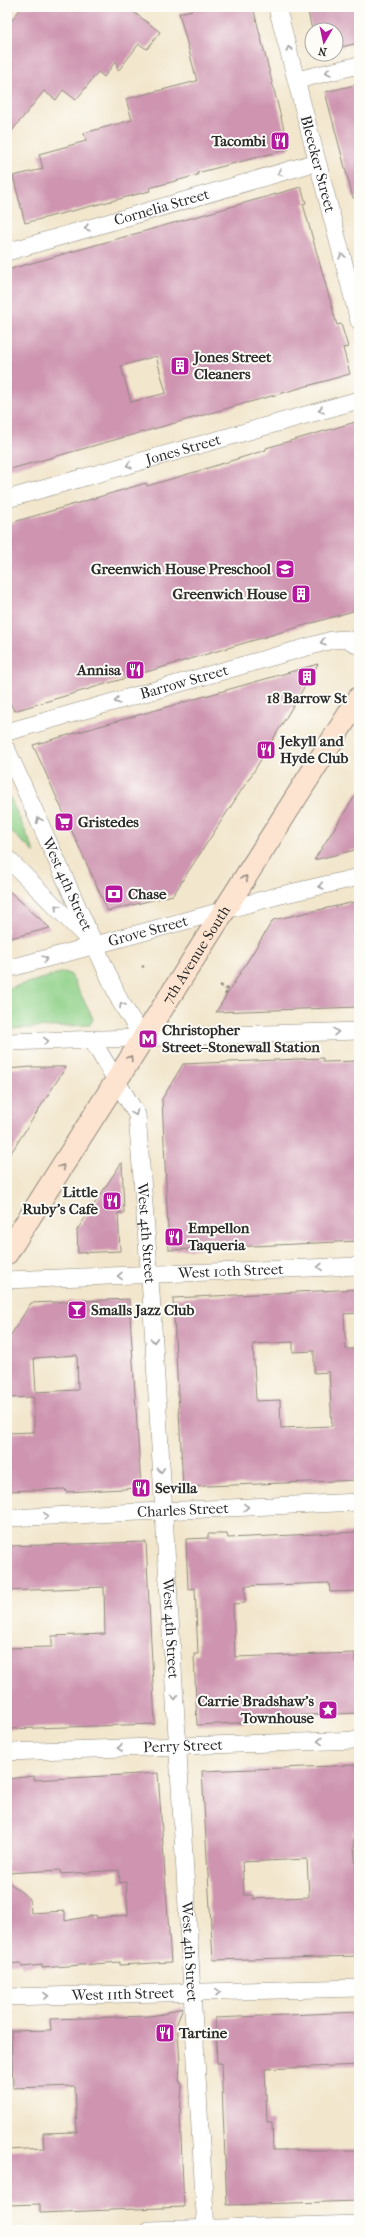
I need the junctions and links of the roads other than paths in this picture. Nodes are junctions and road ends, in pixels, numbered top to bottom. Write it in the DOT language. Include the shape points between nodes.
graph roads {
  1 [pos="277,7"];
  2 [pos="359,65"];
  3 [pos="297,80"];
  4 [pos="317,162"];
  5 [pos="7,252"];
  6 [pos="355,287"];
  7 [pos="359,321"];
  8 [pos="359,400"];
  9 [pos="7,499"];
  10 [pos="359,646"];
  11 [pos="359,698"];
  12 [pos="7,732"];
  13 [pos="7,750"];
  14 [pos="7,858"];
  15 [pos="359,877"];
  16 [pos="224,911"];
  17 [pos="94,945"];
  18 [pos="7,969"];
  19 [pos="359,1031"];
  20 [pos="143,1038"];
  21 [pos="92,1040"];
  22 [pos="7,1042"];
  23 [pos="117,1079"];
  24 [pos="7,1252"];
  25 [pos="359,1266"];
  26 [pos="150,1274"];
  27 [pos="7,1280"];
  28 [pos="359,1502"];
  29 [pos="163,1510"];
  30 [pos="7,1518"];
  31 [pos="359,1740"];
  32 [pos="178,1746"];
  33 [pos="7,1752"];
  34 [pos="359,1988"];
  35 [pos="192,1992"];
  36 [pos="7,1997"];
  37 [pos="359,2224"];
  38 [pos="206,2229"];
  39 [pos="149,2230"];
  3 -- 1 [label="street, Bleecker Street, one-way"];
  2 -- 3 [label="street, one-way"];
  3 -- 4 [label="street, Bleecker Street"];
  4 -- 5 [label="street, Cornelia Street, one-way"];
  6 -- 4 [label="street, Bleecker Street, one-way"];
  6 -- 7 [label="street, Bleecker Street"];
  8 -- 9 [label="street, Jones Street, one-way"];
  10 -- 12 [label="street, Barrow Street, one-way" via="347,639 332,640"];
  16 -- 11 [label="main road, 7th Avenue South, one-way"];
  17 -- 13 [label="street, West 4th Street, one-way"];
  17 -- 14 [label="street, one-way"];
  15 -- 16 [label="street, Grove Street, one-way"];
  16 -- 17 [label="street, Grove Street"];
  16 -- 20 [label="main road, 7th Avenue South"];
  18 -- 17 [label="street, Grove Street, one-way"];
  20 -- 17 [label="street, West 4th Street, one-way" via="120,1001"];
  20 -- 19 [label="street, one-way"];
  20 -- 21 [label="street"];
  23 -- 20 [label="main road, 7th Avenue South, one-way"];
  22 -- 21 [label="street, one-way"];
  21 -- 23 [label="street, West 4th Street"];
  24 -- 23 [label="main road, 7th Avenue South, one-way"];
  23 -- 26 [label="street, West 4th Street, one-way" via="137,1115"];
  25 -- 26 [label="street, West 10th Street, one-way"];
  26 -- 27 [label="street, West 10th Street, one-way"];
  26 -- 29 [label="street, West 4th Street, one-way"];
  29 -- 28 [label="street, Charles Street, one-way"];
  30 -- 29 [label="street, Charles Street, one-way"];
  29 -- 32 [label="street, West 4th Street, one-way"];
  31 -- 32 [label="street, Perry Street, one-way"];
  32 -- 33 [label="street, Perry Street, one-way"];
  32 -- 35 [label="street, West 4th Street"];
  35 -- 34 [label="street, West 11th Street, one-way"];
  36 -- 35 [label="street, West 11th Street, one-way"];
  35 -- 38 [label="street, West 4th Street"];
  37 -- 38 [label="street"];
  38 -- 39 [label="street"];
}
